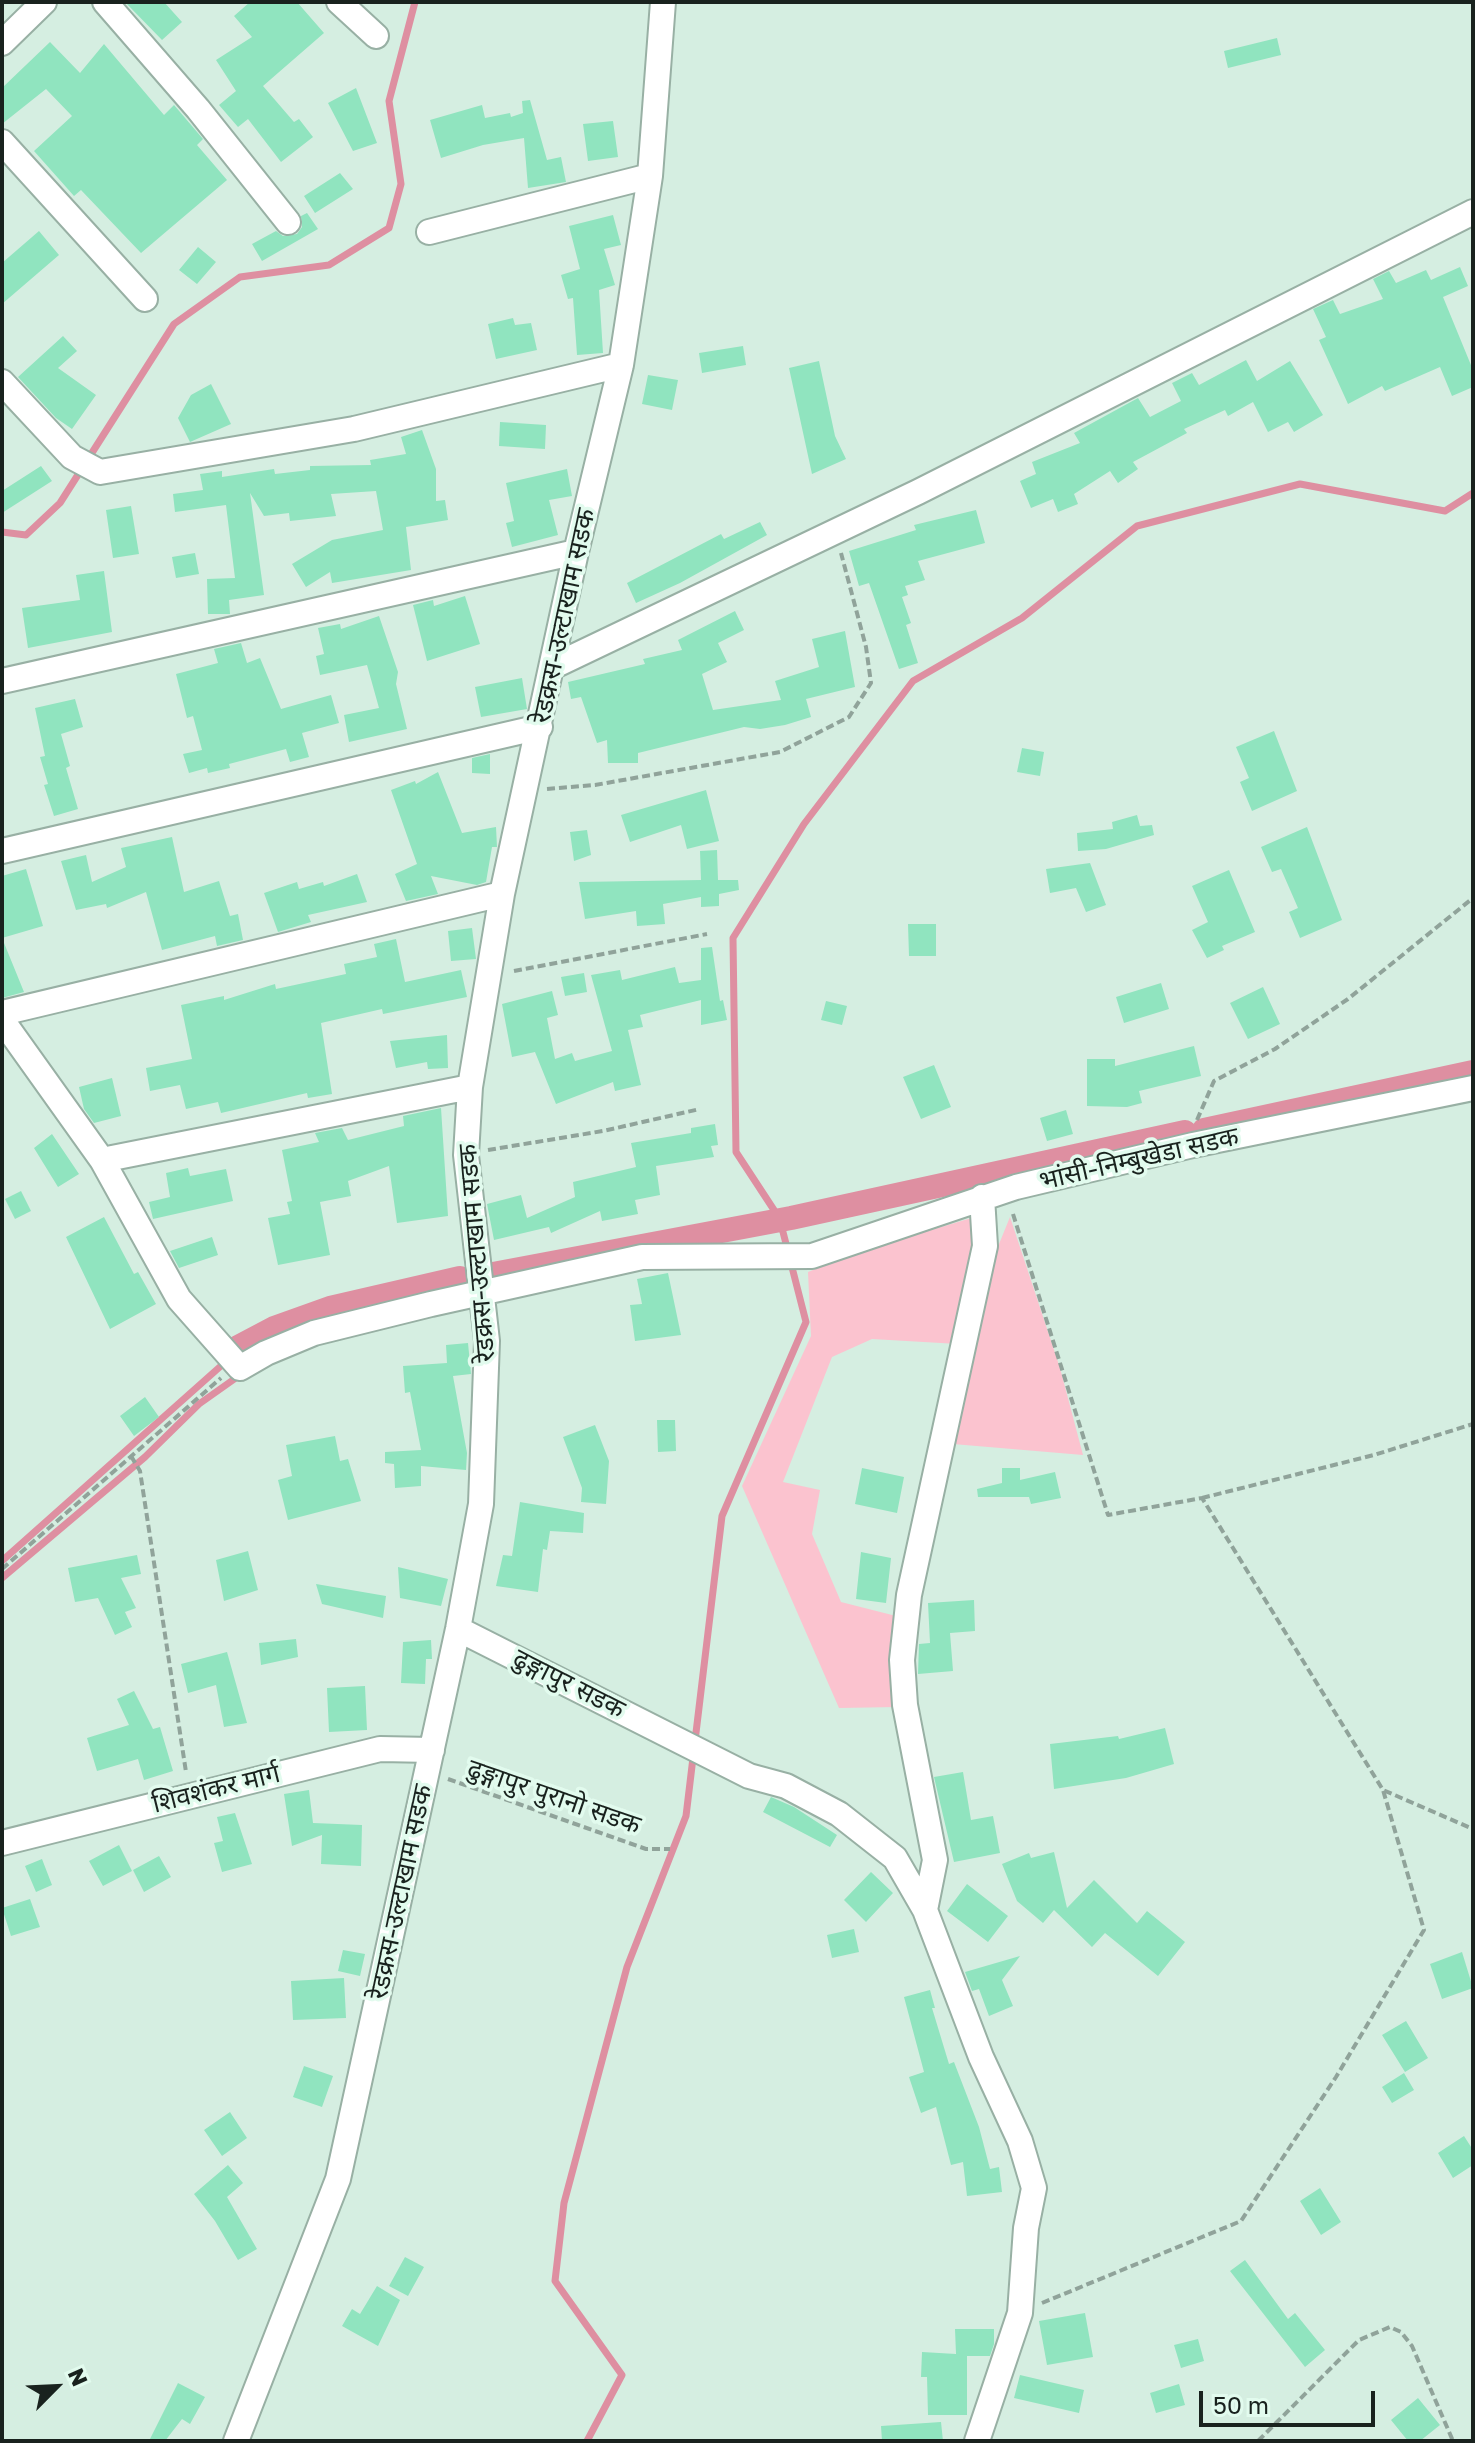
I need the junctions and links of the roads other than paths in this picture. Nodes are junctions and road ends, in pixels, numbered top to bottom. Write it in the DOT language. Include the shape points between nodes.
graph roads {
  1 [pos="44,2"];
  2 [pos="105,2"];
  3 [pos="339,2"];
  4 [pos="663,2"];
  5 [pos="376,36"];
  6 [pos="2,43"];
  7 [pos="2,142"];
  8 [pos="650,176"];
  9 [pos="1473,212"];
  10 [pos="288,222"];
  11 [pos="429,232"];
  12 [pos="145,299"];
  13 [pos="621,365"];
  14 [pos="2,382"];
  15 [pos="576,552"];
  16 [pos="552,667"];
  17 [pos="2,681"];
  18 [pos="540,727"];
  19 [pos="2,851"];
  20 [pos="502,894"];
  21 [pos="2,1013"];
  22 [pos="2,1020"];
  23 [pos="470,1087"];
  24 [pos="1473,1088"];
  25 [pos="102,1160"];
  26 [pos="982,1197"];
  27 [pos="484,1294"];
  28 [pos="458,1629"];
  29 [pos="430,1760"];
  30 [pos="2,1843"];
  31 [pos="925,1910"];
  32 [pos="236,2441"];
  33 [pos="977,2441"];
  1 -- 6 [label="street"];
  2 -- 10 [label="street"];
  3 -- 5 [label="street"];
  4 -- 8 [label="street, रेडक्रस-उल्टाखाम सडक"];
  7 -- 12 [label="street"];
  8 -- 11 [label="street"];
  8 -- 13 [label="street, रेडक्रस-उल्टाखाम सडक"];
  9 -- 16 [label="street" via="1253,326"];
  13 -- 14 [label="street" via="354,429 100,472 72,457"];
  13 -- 15 [label="street, रेडक्रस-उल्टाखाम सडक"];
  15 -- 16 [label="street, रेडक्रस-उल्टाखाम सडक"];
  15 -- 17 [label="street"];
  16 -- 18 [label="street, रेडक्रस-उल्टाखाम सडक"];
  18 -- 19 [label="street"];
  18 -- 20 [label="street, रेडक्रस-उल्टाखाम सडक"];
  20 -- 21 [label="street"];
  20 -- 23 [label="street, रेडक्रस-उल्टाखाम सडक"];
  22 -- 25 [label="street"];
  23 -- 25 [label="street"];
  23 -- 27 [label="street, रेडक्रस-उल्टाखाम सडक" via="466,1155"];
  24 -- 26 [label="street, भांसी-निम्बुखेडा सडक" via="1193,1145"];
  25 -- 27 [label="street" via="179,1299 240,1368 314,1333"];
  26 -- 27 [label="street, भांसी-निम्बुखेडा सडक" via="812,1256 642,1257"];
  26 -- 31 [label="street" via="985,1246 909,1595 902,1660 905,1705 935,1860"];
  27 -- 28 [label="street, रेडक्रस-उल्टाखाम सडक" via="487,1401 481,1504"];
  28 -- 29 [label="street, रेडक्रस-उल्टाखाम सडक"];
  28 -- 31 [label="street, ढुङ्गापुर सडक" via="749,1776 786,1786 839,1814 895,1858"];
  29 -- 30 [label="street, शिवशंकर मार्ग" via="380,1749"];
  29 -- 32 [label="street, रेडक्रस-उल्टाखाम सडक" via="338,2179"];
  31 -- 33 [label="street" via="981,2057 1020,2141 1034,2188 1020,2313"];
}
